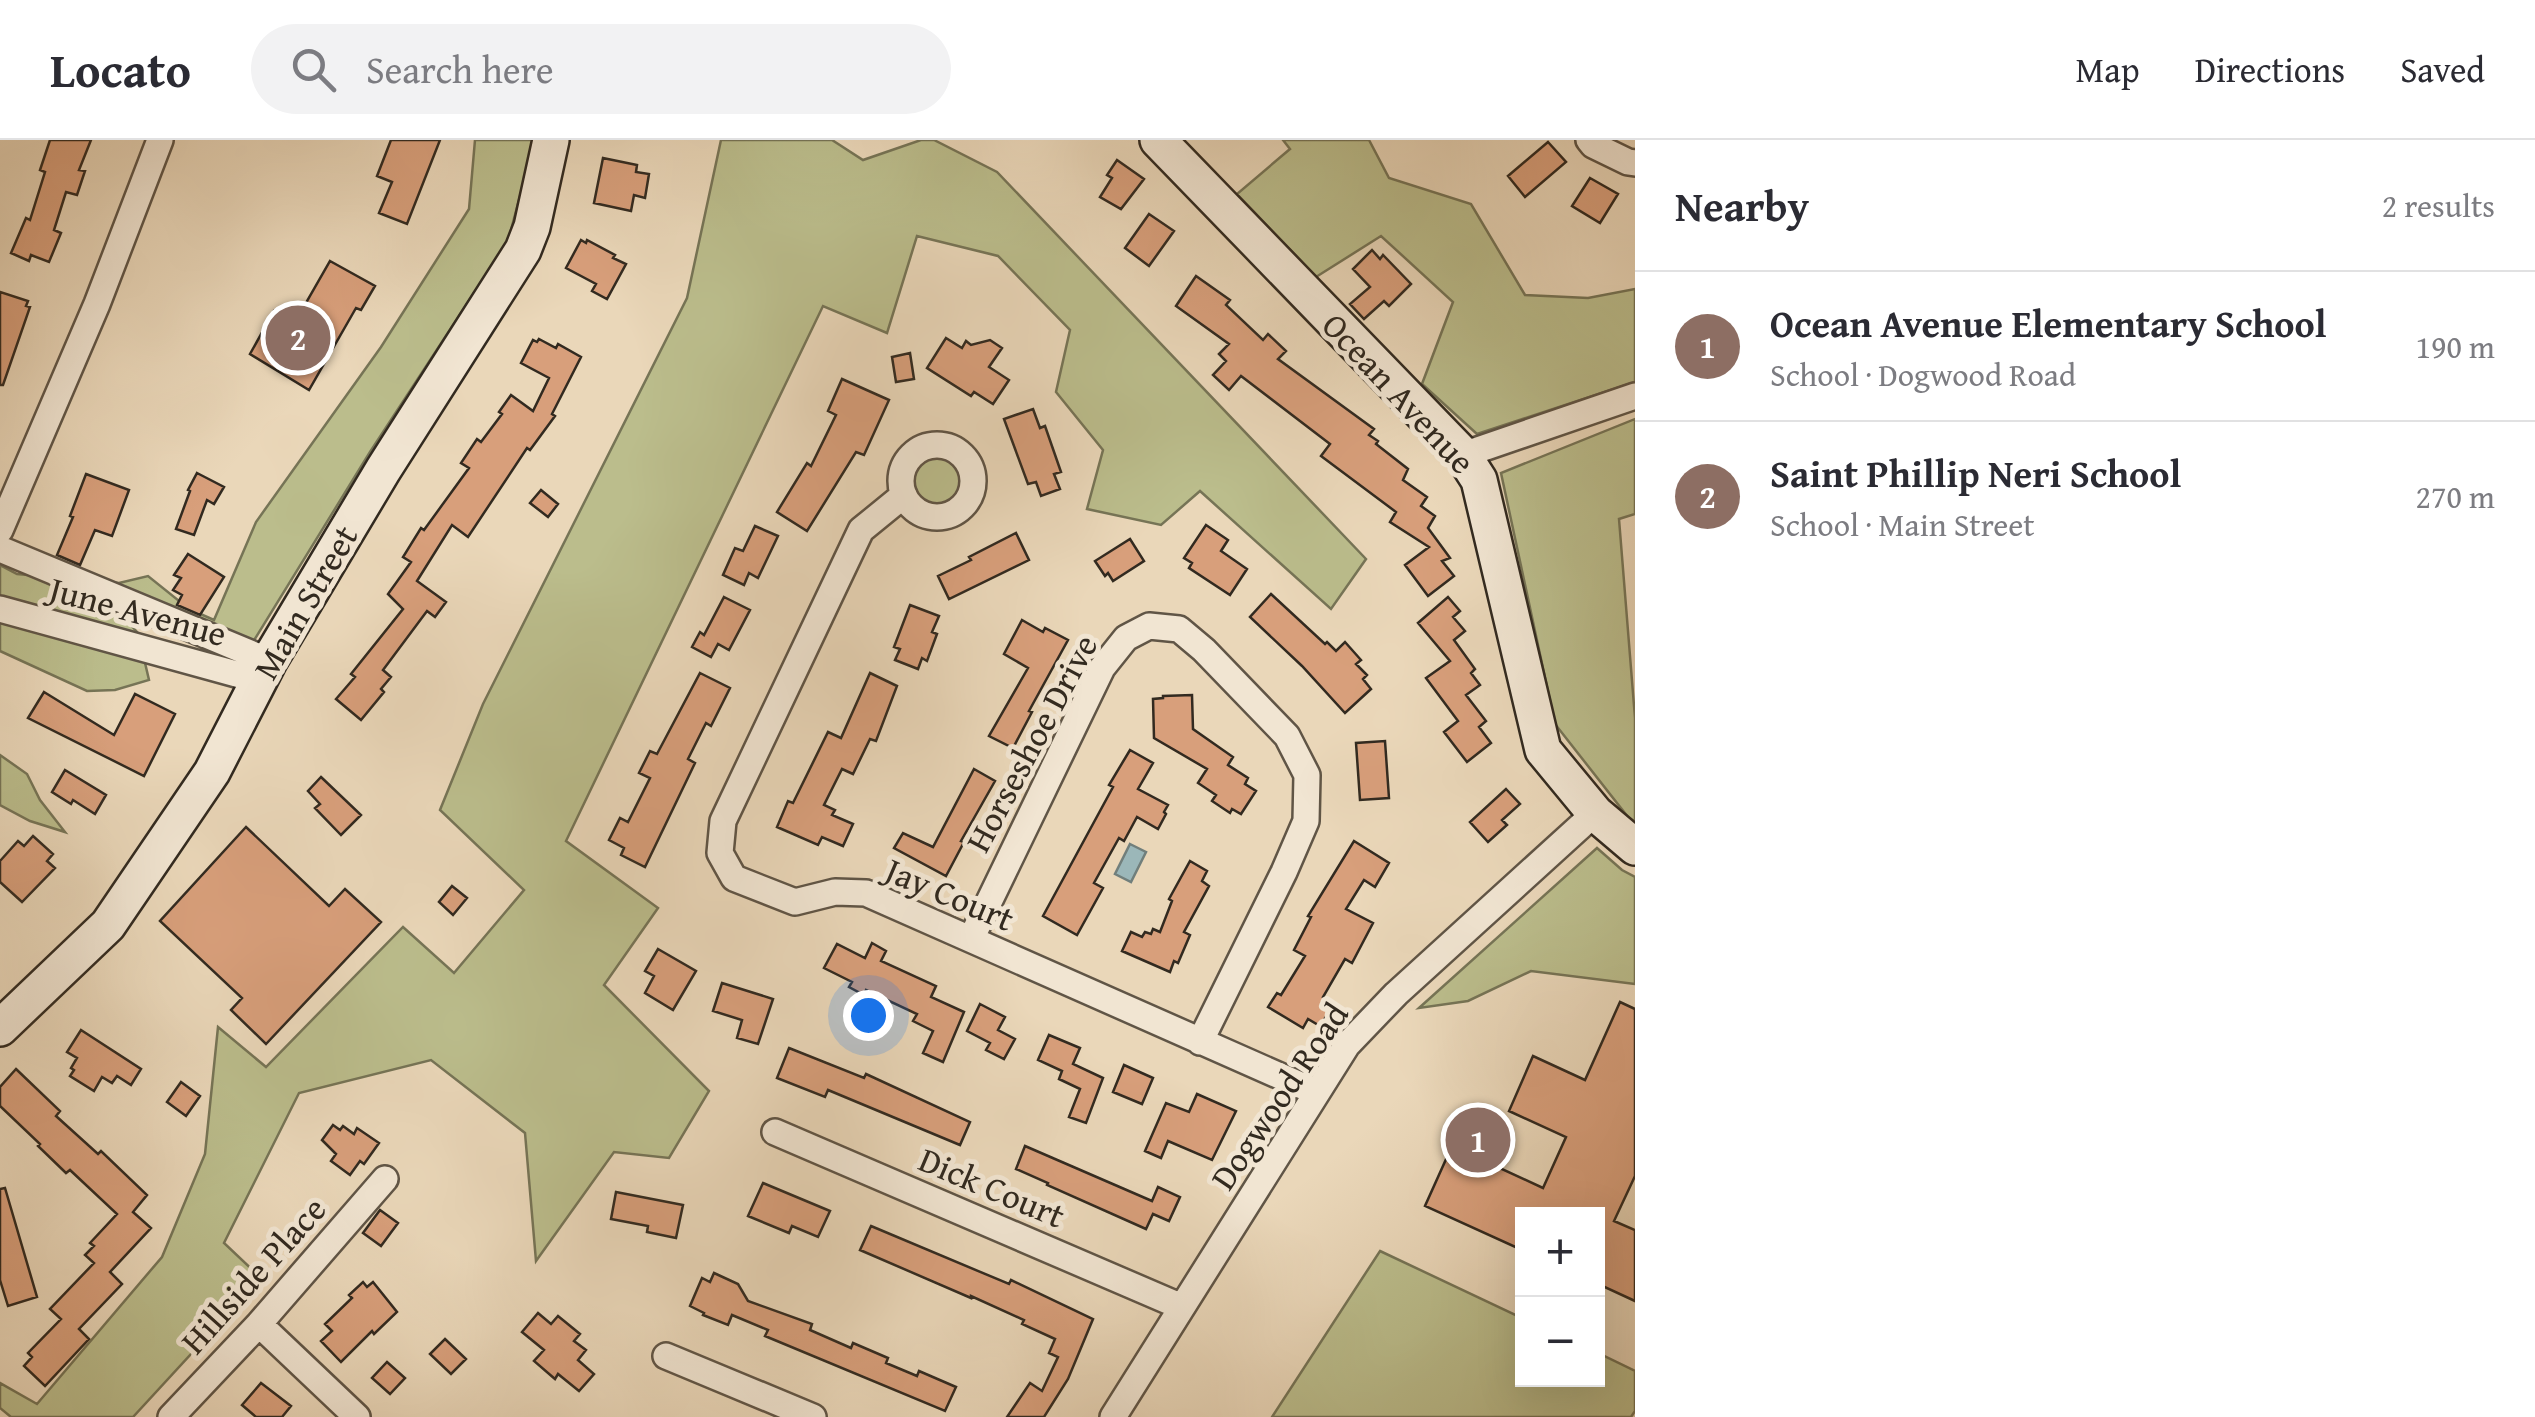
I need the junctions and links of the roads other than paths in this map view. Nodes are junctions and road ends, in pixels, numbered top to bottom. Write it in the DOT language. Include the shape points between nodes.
graph roads {
  1 [pos="160,140"];
  2 [pos="552,140"];
  3 [pos="1158,140"];
  4 [pos="1589,140"];
  5 [pos="1635,163"];
  6 [pos="1635,396"];
  7 [pos="1463,455"];
  8 [pos="904,495"];
  9 [pos="0,530"];
  10 [pos="0,549"];
  11 [pos="0,609"];
  12 [pos="263,671"];
  13 [pos="1595,813"];
  14 [pos="1635,846"];
  15 [pos="971,939"];
  16 [pos="0,1028"];
  17 [pos="1200,1042"];
  18 [pos="1316,1092"];
  19 [pos="775,1132"];
  20 [pos="385,1178"];
  21 [pos="1182,1308"];
  22 [pos="259,1324"];
  23 [pos="666,1356"];
  24 [pos="798,1414"];
  25 [pos="171,1417"];
  26 [pos="357,1417"];
  27 [pos="1113,1417"];
  1 -- 9 [label="street"];
  2 -- 12 [label="main road, Main Street" via="523,250"];
  3 -- 7 [label="main road, Ocean Avenue"];
  4 -- 5 [label="street"];
  6 -- 7 [label="street"];
  7 -- 13 [label="main road, Ocean Avenue" via="1480,480 1543,750"];
  8 -- 15 [label="street, Jay Court" via="854,542 723,821 720,852 734,878 795,902 866,893"];
  10 -- 12 [label="street"];
  11 -- 12 [label="street, June Avenue"];
  12 -- 16 [label="main road, Main Street" via="212,772 108,926"];
  13 -- 14 [label="main road, Ocean Avenue"];
  13 -- 18 [label="street, Dogwood Road" via="1396,994 1347,1045"];
  15 -- 17 [label="street, Jay Court"];
  15 -- 17 [label="street, Horseshoe Drive" via="1102,668 1126,638 1149,626 1179,629 1287,736 1307,776 1306,821"];
  17 -- 18 [label="street, Jay Court"];
  18 -- 21 [label="street, Dogwood Road"];
  19 -- 21 [label="street, Dick Court"];
  20 -- 22 [label="street, Hillside Place"];
  21 -- 27 [label="street, Dogwood Road"];
  22 -- 25 [label="street, Hillside Place"];
  22 -- 26 [label="street"];
  23 -- 24 [label="street"];
}
